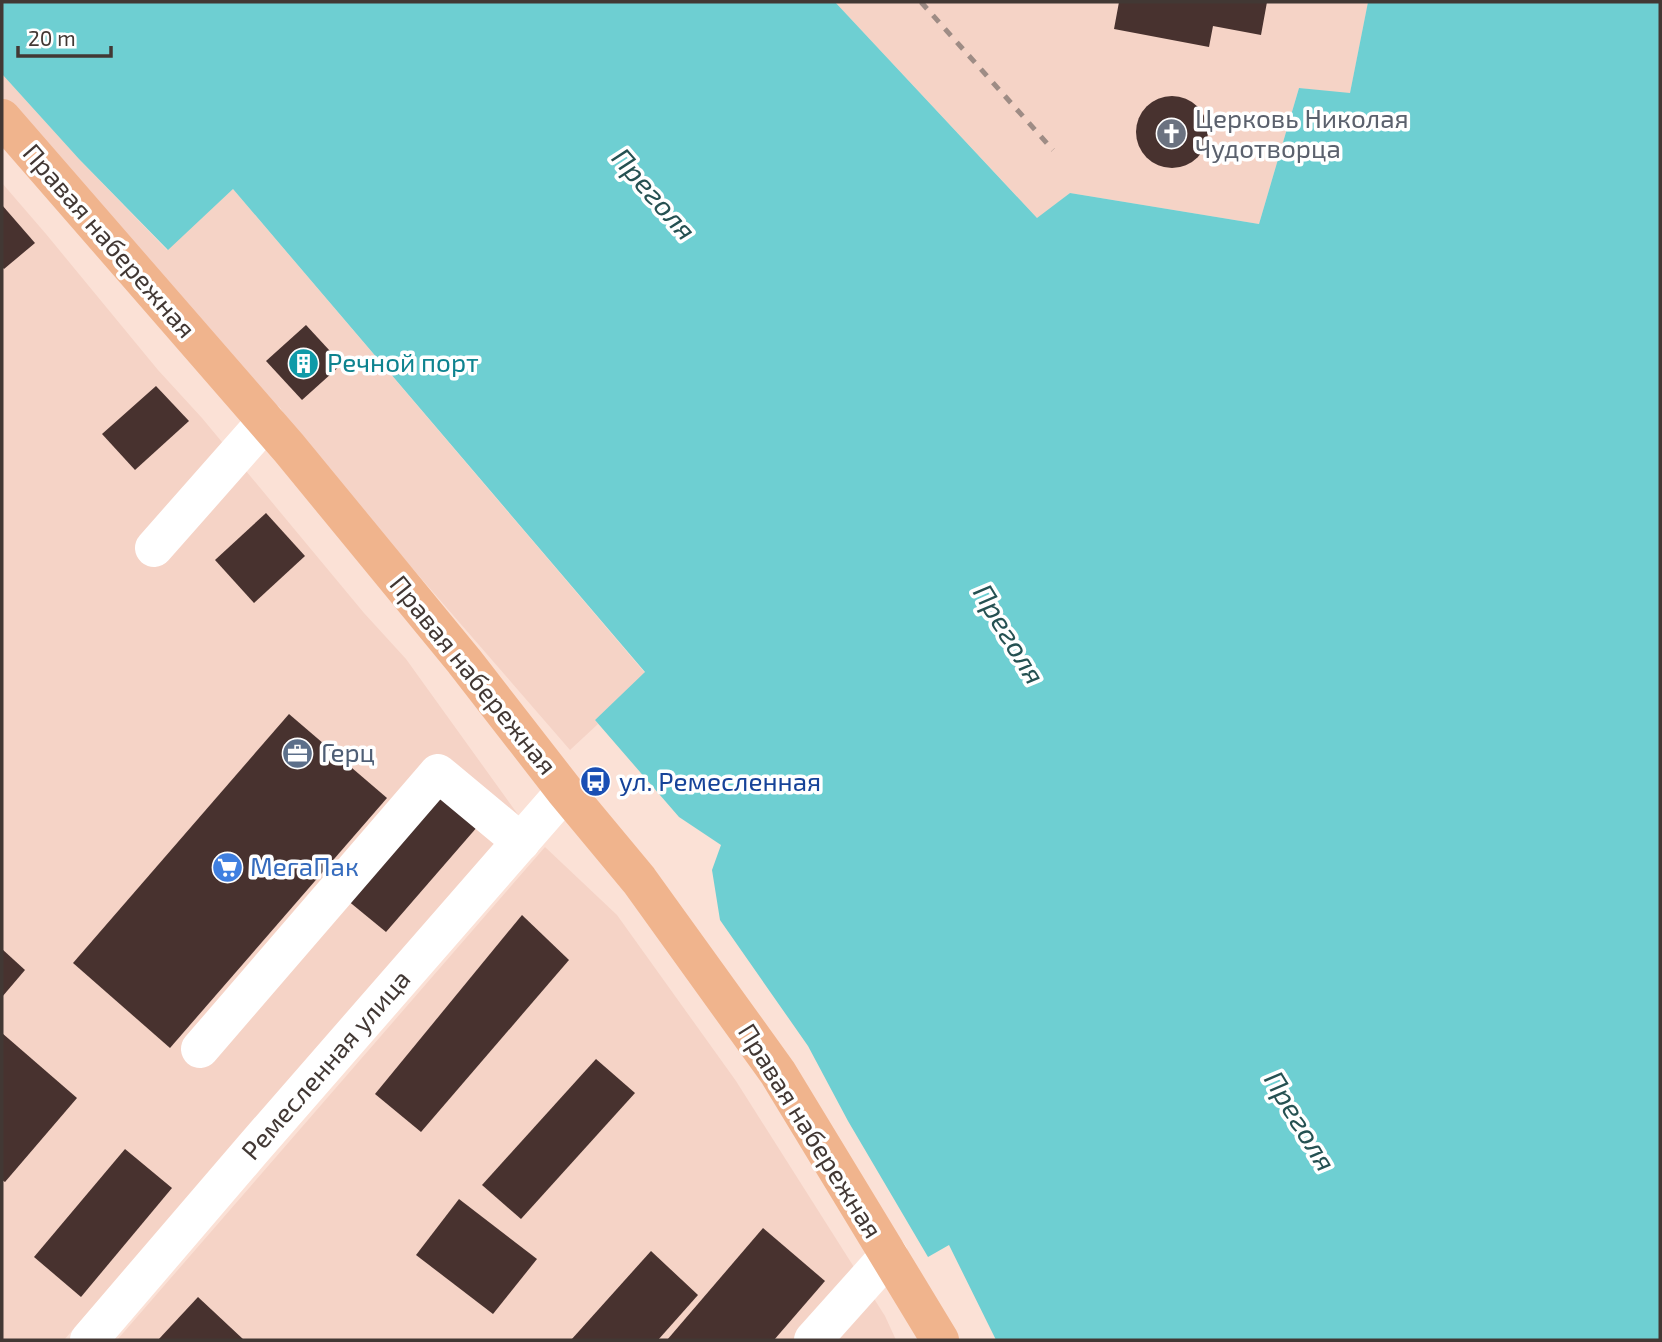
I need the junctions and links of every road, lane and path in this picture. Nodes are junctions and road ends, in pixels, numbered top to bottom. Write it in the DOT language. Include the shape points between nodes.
graph roads {
  1 [pos="2,118"];
  2 [pos="266,421"];
  3 [pos="154,548"];
  4 [pos="565,791"];
  5 [pos="521,842"];
  6 [pos="200,1049"];
  7 [pos="889,1255"];
  8 [pos="89,1340"];
  9 [pos="813,1340"];
  10 [pos="940,1340"];
  1 -- 2 [label="main road, Правая набережная"];
  2 -- 3 [label="street"];
  2 -- 4 [label="main road, Правая набережная"];
  4 -- 5 [label="street, Ремесленная улица"];
  4 -- 7 [label="main road, Правая набережная" via="639,880 778,1073"];
  5 -- 6 [label="street" via="438,773"];
  5 -- 8 [label="street, Ремесленная улица"];
  7 -- 9 [label="street"];
  7 -- 10 [label="main road, Правая набережная"];
}
